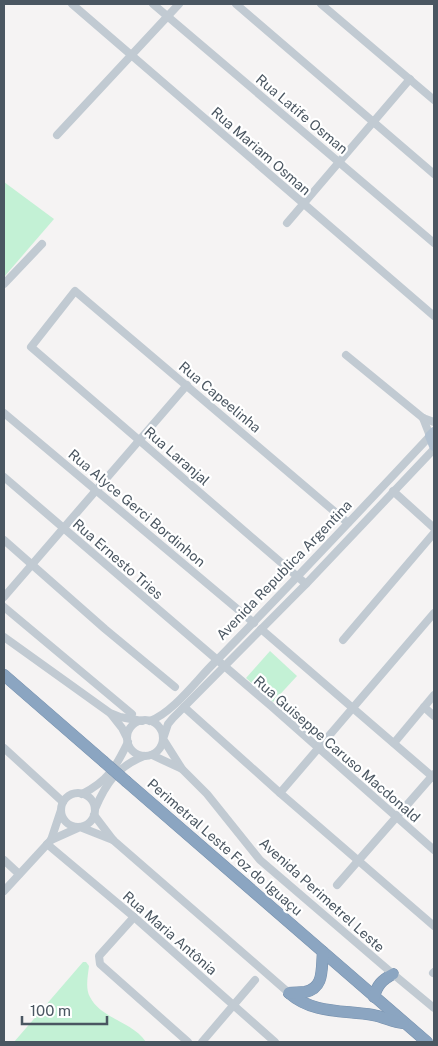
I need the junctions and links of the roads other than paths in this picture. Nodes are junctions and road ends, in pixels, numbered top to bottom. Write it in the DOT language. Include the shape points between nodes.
graph roads {
  1 [pos="72,4"];
  2 [pos="153,4"];
  3 [pos="179,4"];
  4 [pos="236,4"];
  5 [pos="321,4"];
  6 [pos="167,16"];
  7 [pos="131,55"];
  8 [pos="410,79"];
  9 [pos="434,100"];
  10 [pos="374,122"];
  11 [pos="57,135"];
  12 [pos="339,162"];
  13 [pos="434,174"];
  14 [pos="303,204"];
  15 [pos="287,223"];
  16 [pos="434,243"];
  17 [pos="42,244"];
  18 [pos="4,284"];
  19 [pos="434,316"];
  20 [pos="31,347"];
  21 [pos="346,356"];
  22 [pos="186,385"];
  23 [pos="4,413"];
  24 [pos="423,418"];
  25 [pos="434,422"];
  26 [pos="139,440"];
  27 [pos="433,441"];
  28 [pos="4,477"];
  29 [pos="95,490"];
  30 [pos="393,491"];
  31 [pos="348,523"];
  32 [pos="63,528"];
  33 [pos="434,528"];
  34 [pos="434,533"];
  35 [pos="4,540"];
  36 [pos="32,564"];
  37 [pos="298,577"];
  38 [pos="306,584"];
  39 [pos="4,597"];
  40 [pos="4,607"];
  41 [pos="434,613"];
  42 [pos="254,622"];
  43 [pos="261,629"];
  44 [pos="4,637"];
  45 [pos="343,640"];
  46 [pos="216,660"];
  47 [pos="224,666"];
  48 [pos="4,675"];
  49 [pos="175,687"];
  50 [pos="434,695"];
  51 [pos="184,707"];
  52 [pos="424,707"];
  53 [pos="352,708"];
  54 [pos="110,713"];
  55 [pos="132,714"];
  56 [pos="434,716"];
  57 [pos="146,721"];
  58 [pos="163,739"];
  59 [pos="128,740"];
  60 [pos="394,743"];
  61 [pos="4,748"];
  62 [pos="319,748"];
  63 [pos="148,756"];
  64 [pos="182,769"];
  65 [pos="434,776"];
  66 [pos="280,793"];
  67 [pos="82,794"];
  68 [pos="62,806"];
  69 [pos="94,813"];
  70 [pos="396,816"];
  71 [pos="80,827"];
  72 [pos="113,840"];
  73 [pos="49,842"];
  74 [pos="434,850"];
  75 [pos="4,860"];
  76 [pos="359,860"];
  77 [pos="19,874"];
  78 [pos="337,884"];
  79 [pos="4,891"];
  80 [pos="134,917"];
  81 [pos="434,926"];
  82 [pos="323,952"];
  83 [pos="393,974"];
  84 [pos="255,980"];
  85 [pos="288,992"];
  86 [pos="374,997"];
  87 [pos="233,1005"];
  88 [pos="434,1008"];
  89 [pos="405,1023"];
  90 [pos="188,1042"];
  91 [pos="202,1042"];
  92 [pos="275,1042"];
  93 [pos="427,1042"];
  1 -- 7 [label="street, Rua Mariam Osman"];
  2 -- 6 [label="street, Rua Latife Osman"];
  3 -- 6 [label="street"];
  4 -- 10 [label="street"];
  5 -- 8 [label="street"];
  6 -- 7 [label="street"];
  6 -- 12 [label="street, Rua Latife Osman"];
  7 -- 11 [label="street"];
  7 -- 14 [label="street, Rua Mariam Osman"];
  8 -- 9 [label="street"];
  8 -- 10 [label="street"];
  10 -- 12 [label="street"];
  10 -- 13 [label="street"];
  12 -- 14 [label="street"];
  12 -- 16 [label="street, Rua Latife Osman"];
  14 -- 15 [label="street"];
  14 -- 19 [label="street, Rua Mariam Osman"];
  17 -- 18 [label="street"];
  20 -- 22 [label="street, Rua Capeelinha" via="75,291"];
  20 -- 26 [label="street, Rua Laranjal"];
  21 -- 24 [label="street"];
  22 -- 26 [label="street"];
  22 -- 31 [label="street, Rua Capeelinha"];
  23 -- 29 [label="street, Rua Alyce Gerci Bordinhon"];
  24 -- 25 [label="street"];
  24 -- 27 [label="street"];
  26 -- 29 [label="street"];
  26 -- 37 [label="street, Rua Laranjal"];
  27 -- 30 [label="street, Avenida Republica Argentina"];
  27 -- 31 [label="street, Avenida Republica Argentina"];
  28 -- 32 [label="street, Rua Ernesto Tries"];
  29 -- 32 [label="street"];
  29 -- 42 [label="street, Rua Alyce Gerci Bordinhon"];
  30 -- 33 [label="street"];
  30 -- 38 [label="street, Avenida Republica Argentina"];
  31 -- 37 [label="street, Avenida Republica Argentina"];
  32 -- 36 [label="street"];
  32 -- 46 [label="street, Rua Ernesto Tries"];
  34 -- 45 [label="street"];
  35 -- 36 [label="street"];
  36 -- 39 [label="street"];
  36 -- 49 [label="street"];
  37 -- 38 [label="street, Rua Laranjal"];
  37 -- 42 [label="street, Avenida Republica Argentina"];
  38 -- 43 [label="street, Avenida Republica Argentina"];
  40 -- 55 [label="street"];
  41 -- 53 [label="street"];
  42 -- 46 [label="street, Avenida Republica Argentina"];
  43 -- 47 [label="street, Avenida Republica Argentina"];
  43 -- 53 [label="street"];
  44 -- 54 [label="street"];
  46 -- 47 [label="street, Rua Ernesto Tries"];
  46 -- 57 [label="street, Avenida Republica Argentina" via="164,714"];
  47 -- 51 [label="street, Avenida Republica Argentina"];
  47 -- 62 [label="street, Rua Guiseppe Caruso Macdonald"];
  48 -- 82 [label="highway, Perimetral Leste Foz do Iguaçu, bridge"];
  50 -- 52 [label="street"];
  51 -- 58 [label="street, Avenida Republica Argentina" via="168,724"];
  51 -- 66 [label="street"];
  52 -- 56 [label="street"];
  52 -- 60 [label="street"];
  53 -- 60 [label="street"];
  53 -- 62 [label="street"];
  54 -- 57 [label="street"];
  54 -- 59 [label="street"];
  57 -- 58 [label="street" via="160,728"];
  57 -- 59 [label="street" via="132,727"];
  58 -- 63 [label="street" via="159,750"];
  58 -- 64 [label="street, Avenida Perimetrel Leste"];
  59 -- 63 [label="street" via="134,752"];
  59 -- 67 [label="street" via="112,772"];
  60 -- 65 [label="street"];
  61 -- 68 [label="street"];
  62 -- 66 [label="street"];
  62 -- 70 [label="street, Rua Guiseppe Caruso Macdonald"];
  63 -- 64 [label="street, Avenida Perimetrel Leste"];
  63 -- 69 [label="street" via="130,762 120,770 103,790"];
  64 -- 83 [label="street, Avenida Perimetrel Leste" via="207,794 260,860"];
  65 -- 70 [label="street"];
  66 -- 76 [label="street"];
  67 -- 68 [label="street" via="71,795"];
  67 -- 69 [label="street" via="91,800"];
  68 -- 71 [label="street" via="66,823"];
  68 -- 73 [label="street"];
  69 -- 71 [label="street" via="90,821"];
  69 -- 72 [label="street"];
  70 -- 74 [label="street, Rua Guiseppe Caruso Macdonald"];
  70 -- 76 [label="street"];
  71 -- 72 [label="street"];
  71 -- 73 [label="street"];
  72 -- 85 [label="street"];
  73 -- 77 [label="street"];
  73 -- 80 [label="street, Rua Maria Antônia"];
  75 -- 77 [label="street"];
  76 -- 78 [label="street"];
  76 -- 81 [label="street"];
  77 -- 79 [label="street"];
  80 -- 87 [label="street, Rua Maria Antônia"];
  80 -- 90 [label="street" via="100,956 100,964"];
  82 -- 85 [label="highway" via="322,975 317,985 307,991"];
  82 -- 86 [label="highway, Perimetral Leste Foz do Iguaçu"];
  83 -- 86 [label="highway" via="377,986"];
  83 -- 88 [label="street, Avenida Perimetrel Leste"];
  84 -- 87 [label="street"];
  85 -- 89 [label="highway" via="319,1009 373,1015"];
  86 -- 89 [label="highway, Perimetral Leste Foz do Iguaçu"];
  87 -- 91 [label="street"];
  87 -- 92 [label="street, Rua Maria Antônia"];
  89 -- 93 [label="highway, Perimetral Leste Foz do Iguaçu"];
}
